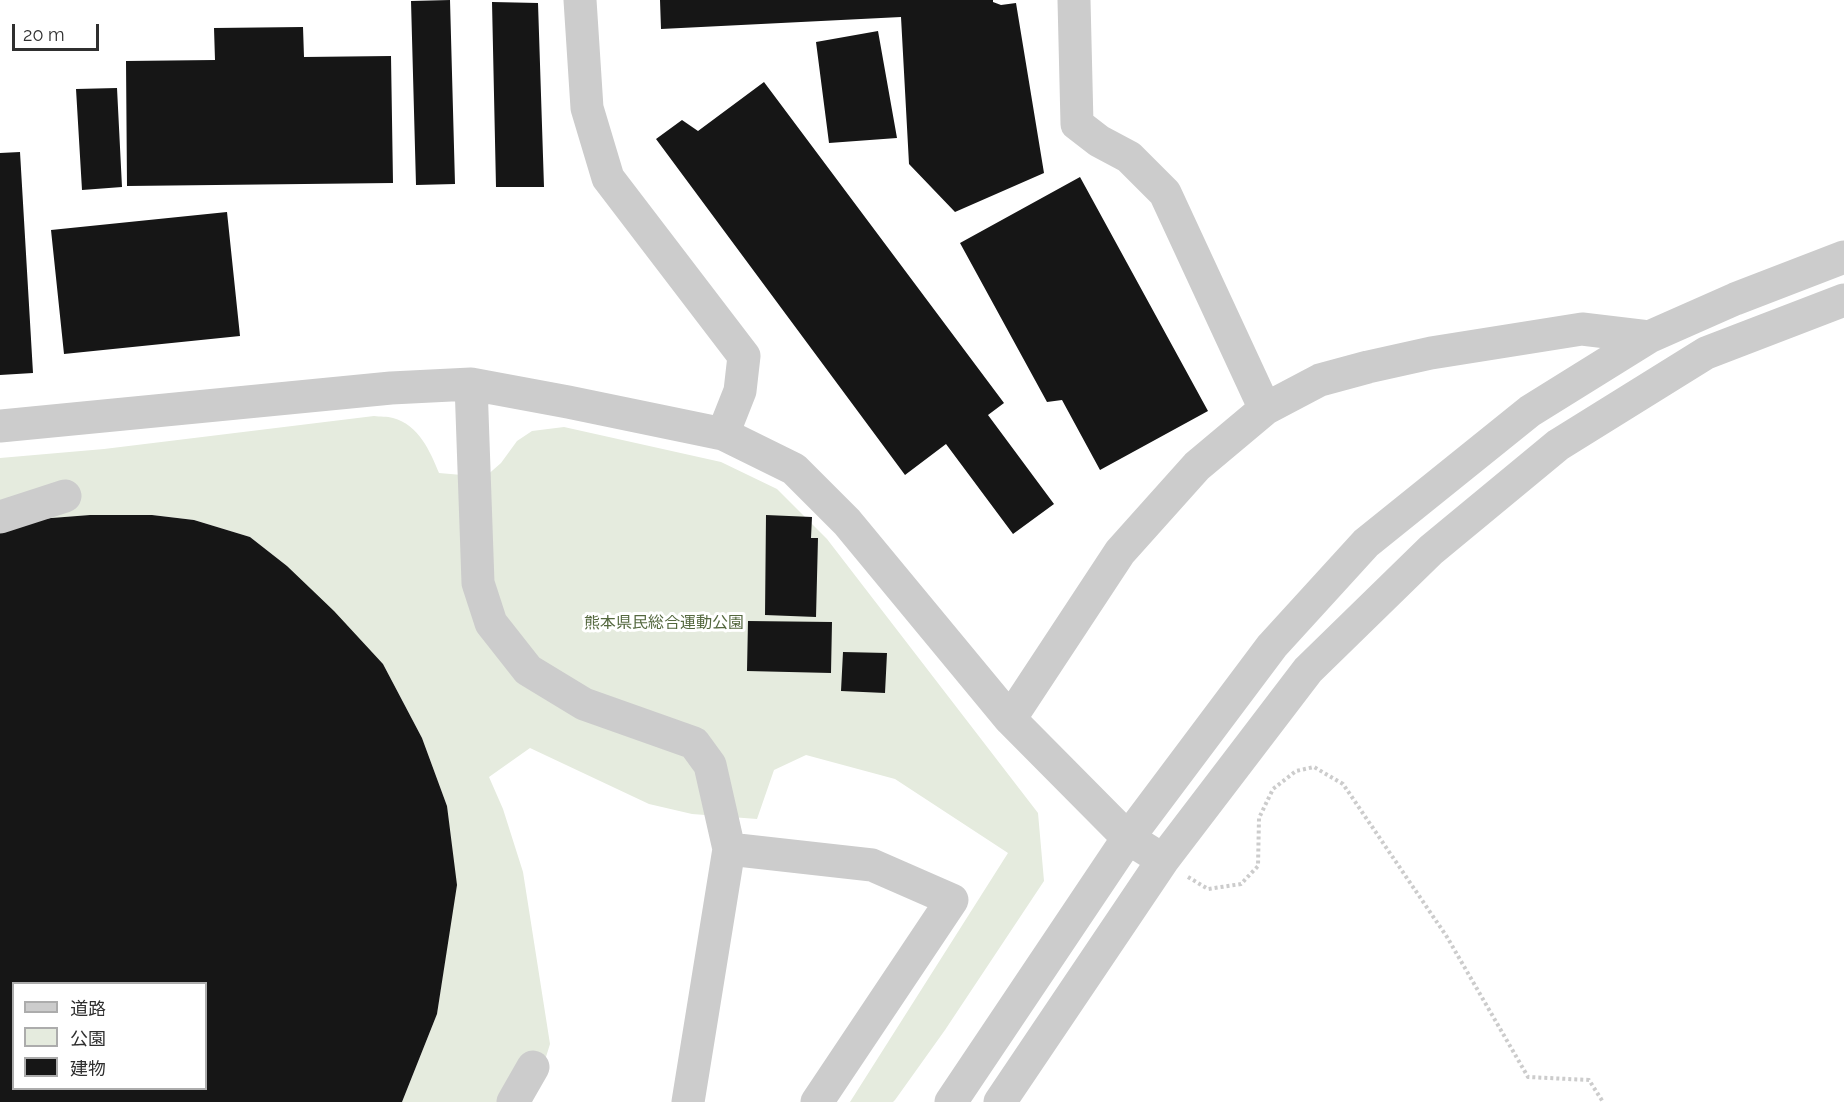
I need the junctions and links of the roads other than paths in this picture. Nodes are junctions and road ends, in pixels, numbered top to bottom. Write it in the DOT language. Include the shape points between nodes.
graph roads {
  1 [pos="580,0"];
  2 [pos="1074,0"];
  3 [pos="1844,257"];
  4 [pos="1844,300"];
  5 [pos="1649,338"];
  6 [pos="471,384"];
  7 [pos="1265,409"];
  8 [pos="0,426"];
  9 [pos="723,434"];
  10 [pos="66,496"];
  11 [pos="0,517"];
  12 [pos="1010,719"];
  13 [pos="1128,838"];
  14 [pos="729,849"];
  15 [pos="1163,860"];
  16 [pos="533,1067"];
  17 [pos="513,1102"];
  18 [pos="688,1102"];
  19 [pos="817,1102"];
  20 [pos="951,1102"];
  21 [pos="1000,1102"];
  1 -- 9 [label="street" via="587,108 608,178 744,356 740,391"];
  2 -- 7 [label="street" via="1077,123 1099,141 1129,157 1165,193"];
  3 -- 5 [label="street" via="1735,298"];
  4 -- 15 [label="street" via="1706,354 1549,453 1431,550 1308,670"];
  5 -- 7 [label="street" via="1582,329 1431,353 1320,380"];
  5 -- 13 [label="street" via="1530,411 1366,543 1272,646"];
  6 -- 8 [label="street" via="391,388"];
  6 -- 9 [label="street"];
  6 -- 14 [label="street" via="478,584 491,623 528,670 584,704 694,743 710,765"];
  7 -- 12 [label="street" via="1197,466 1120,552"];
  9 -- 12 [label="street" via="794,469 847,522"];
  10 -- 11 [label="street"];
  12 -- 13 [label="street"];
  13 -- 15 [label="street"];
  13 -- 20 [label="street"];
  14 -- 18 [label="street"];
  14 -- 19 [label="street" via="872,866 952,900"];
  15 -- 21 [label="street"];
  16 -- 17 [label="street"];
}
